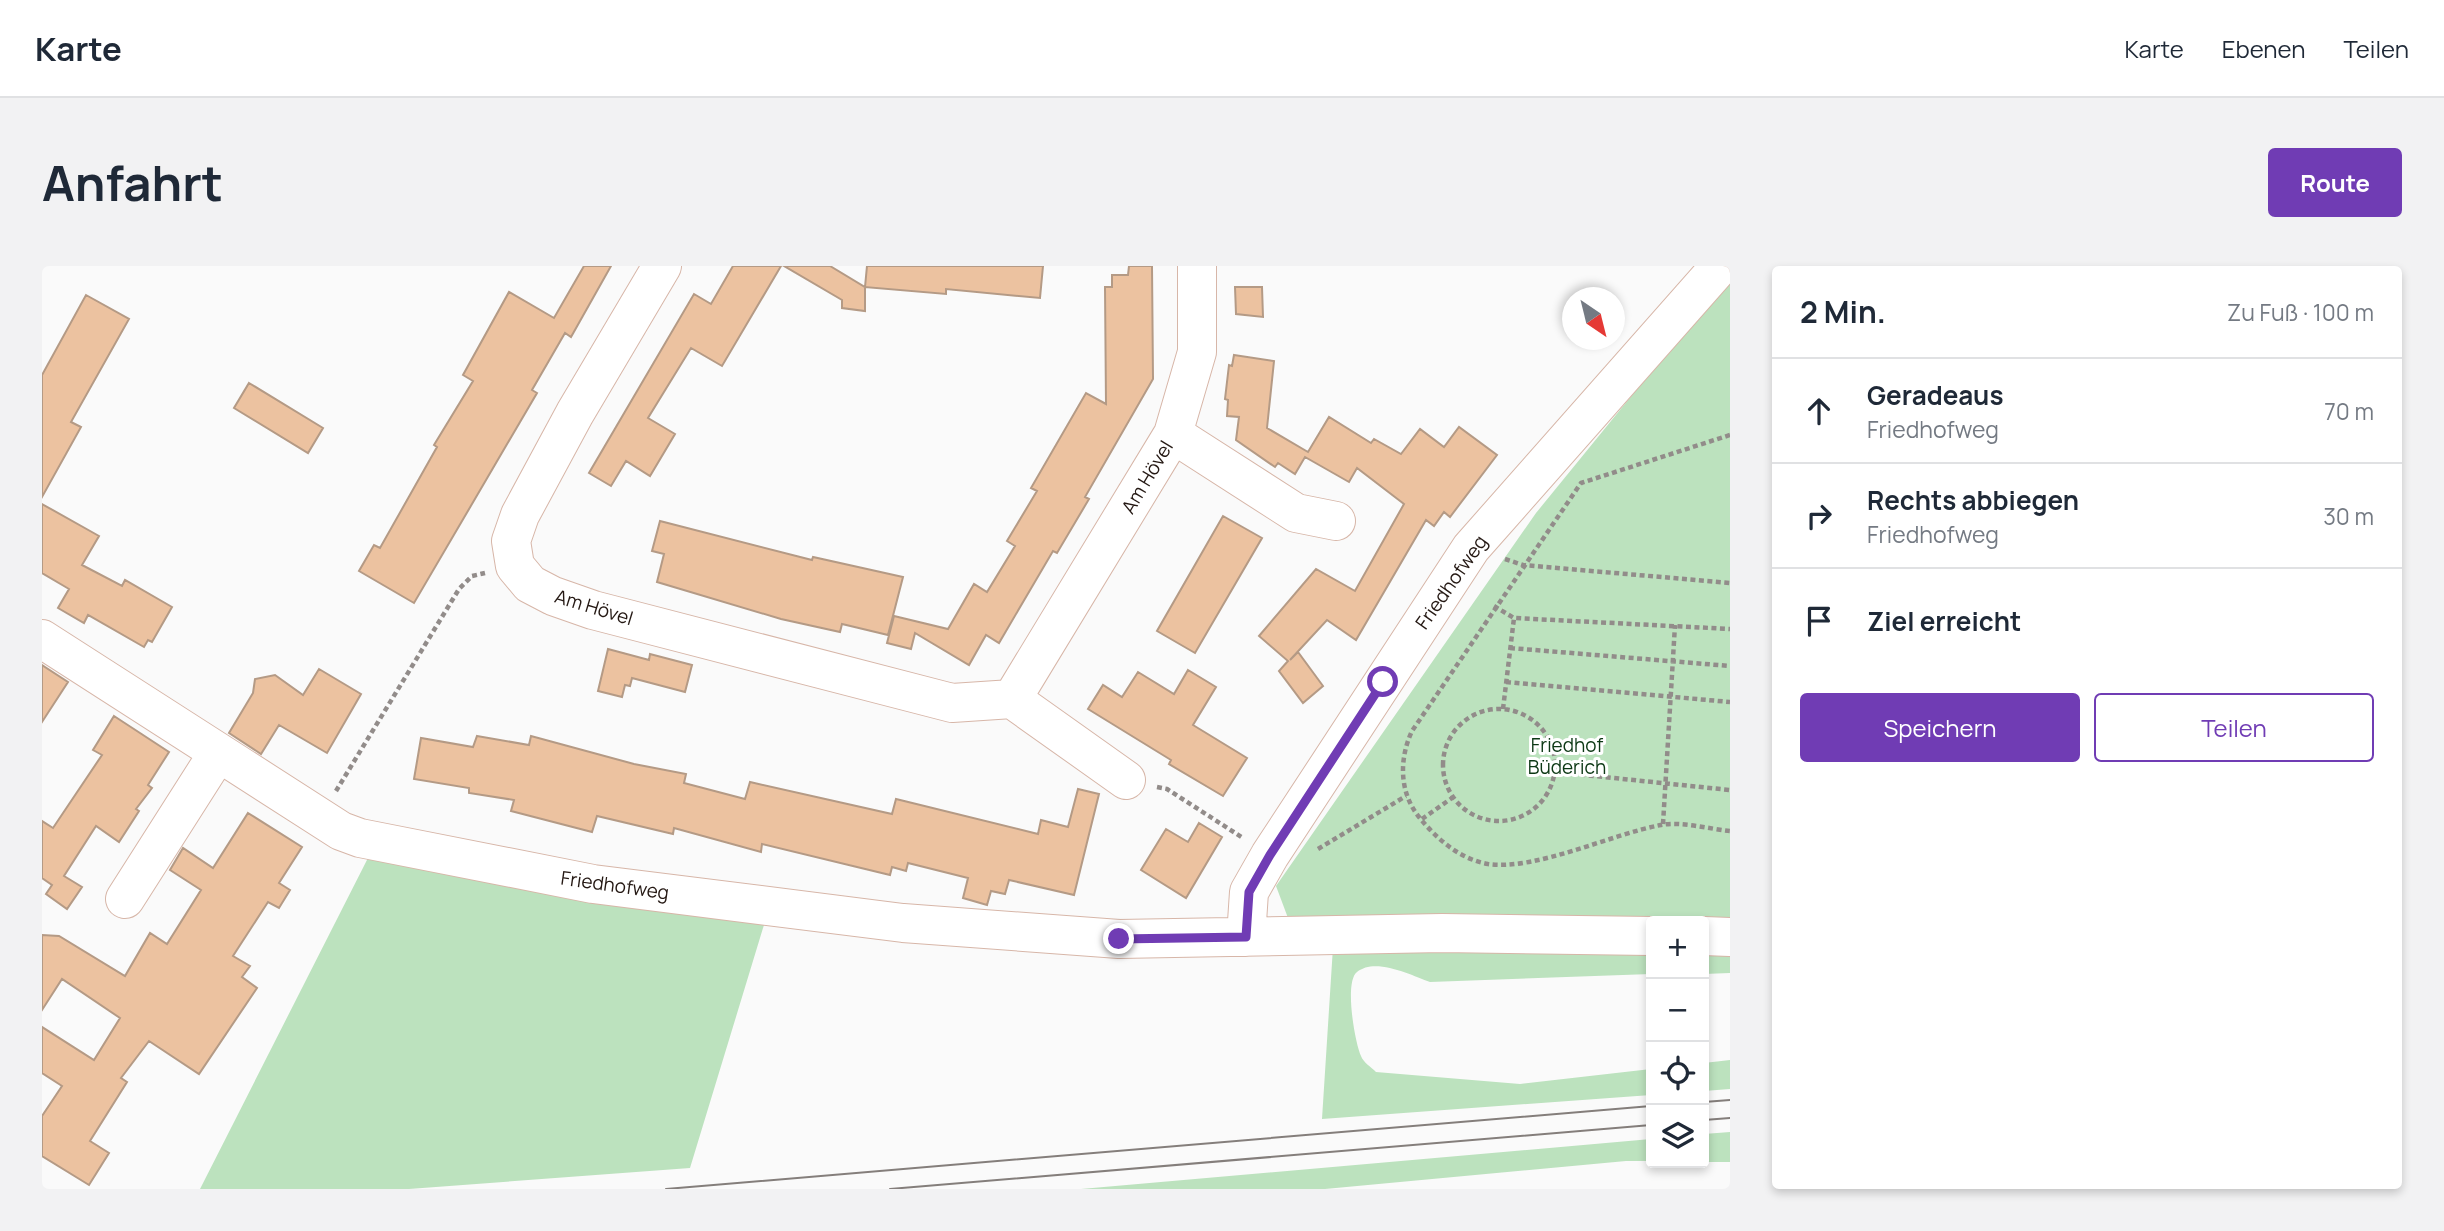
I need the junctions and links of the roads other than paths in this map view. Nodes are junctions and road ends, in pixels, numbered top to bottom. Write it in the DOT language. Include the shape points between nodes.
graph roads {
  1 [pos="662,266"];
  2 [pos="1197,266"];
  3 [pos="1720,266"];
  4 [pos="1173,434"];
  5 [pos="1336,522"];
  6 [pos="42,639"];
  7 [pos="1012,699"];
  8 [pos="218,753"];
  9 [pos="1126,780"];
  10 [pos="125,899"];
  11 [pos="1646,936"];
  12 [pos="1709,936"];
  13 [pos="1246,937"];
  14 [pos="1730,937"];
  1 -- 7 [label="street, Am Hövel" via="520,515 511,541 515,566 530,584 593,610 953,703"];
  2 -- 4 [label="street, Am Hövel" via="1198,352"];
  3 -- 13 [label="street, Friedhofweg" via="1471,548 1270,855 1249,892"];
  4 -- 5 [label="street, Am Hövel" via="1296,513"];
  4 -- 7 [label="street, Am Hövel"];
  6 -- 8 [label="street, Friedhofweg"];
  7 -- 9 [label="street"];
  8 -- 10 [label="street"];
  8 -- 13 [label="street, Friedhofweg" via="319,818 360,838 606,886 903,923 1119,939"];
  11 -- 13 [label="street, Friedhofweg"];
  12 -- 14 [label="street"];
}
